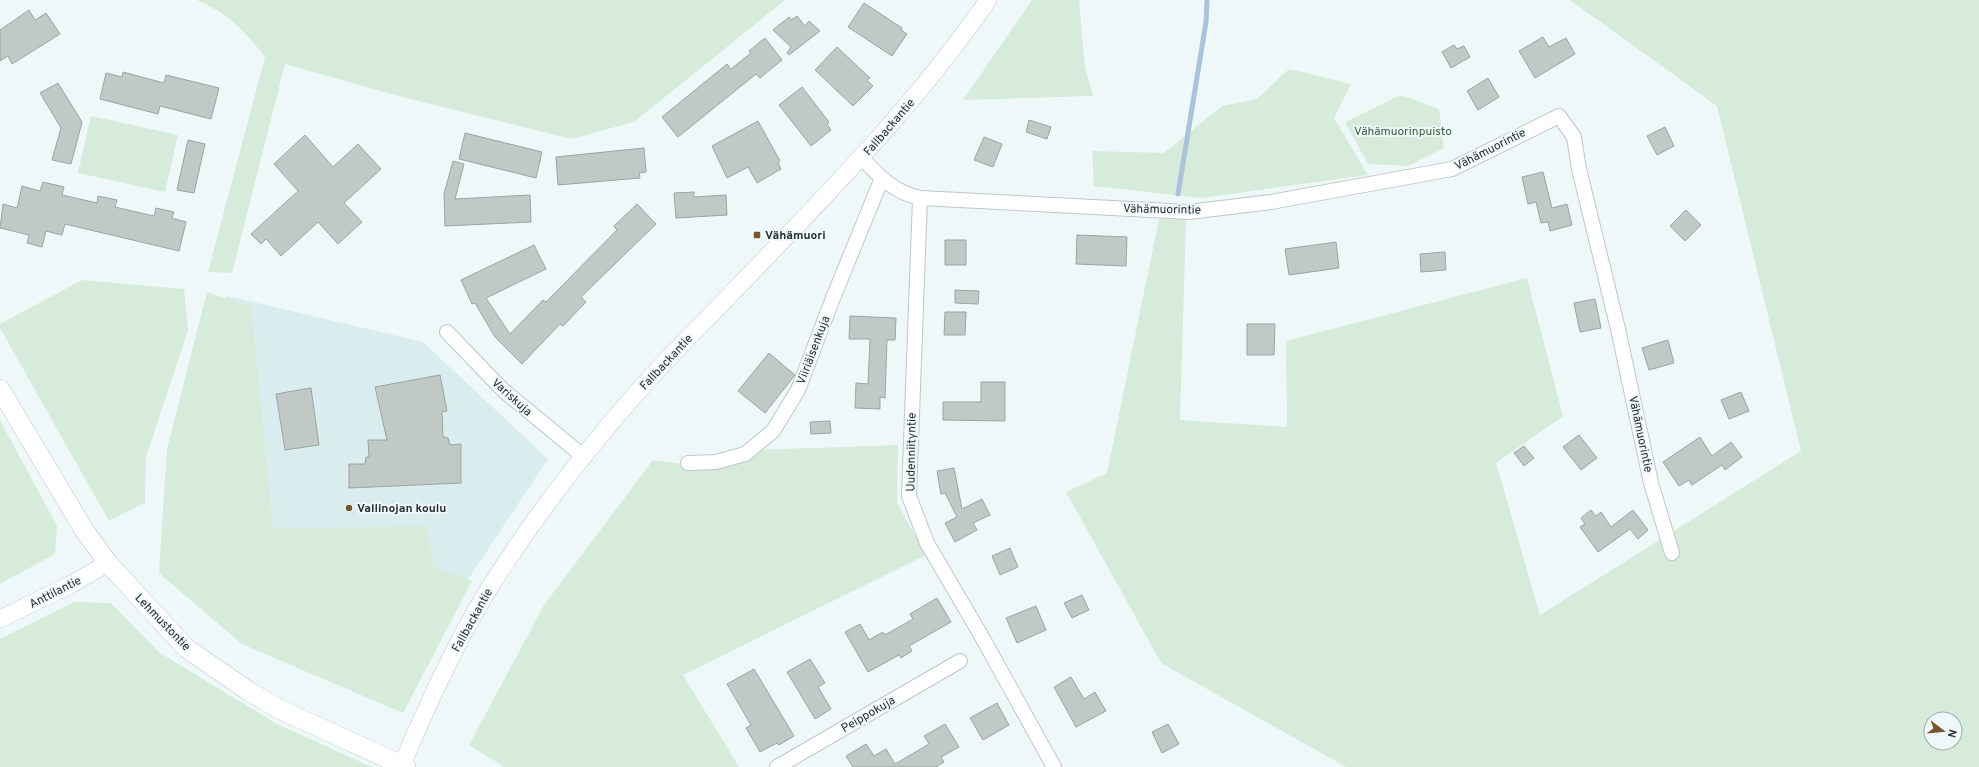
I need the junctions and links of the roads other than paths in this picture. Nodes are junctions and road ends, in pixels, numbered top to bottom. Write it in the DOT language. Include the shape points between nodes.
graph roads {
  1 [pos="988,0"];
  2 [pos="862,158"];
  3 [pos="882,178"];
  4 [pos="920,198"];
  5 [pos="447,332"];
  6 [pos="0,389"];
  7 [pos="583,456"];
  8 [pos="688,463"];
  9 [pos="1672,553"];
  10 [pos="108,563"];
  11 [pos="0,619"];
  12 [pos="960,662"];
  13 [pos="404,766"];
  14 [pos="777,767"];
  15 [pos="1054,767"];
  1 -- 2 [label="street, Fallbackantie" via="927,82"];
  2 -- 3 [label="street"];
  2 -- 7 [label="street, Fallbackantie" via="642,387"];
  3 -- 4 [label="street" via="905,194"];
  3 -- 8 [label="street, Viiriäisenkuja" via="798,390 773,431 746,454 716,462"];
  4 -- 9 [label="street, Vähämuorintie" via="1189,212 1452,169 1559,116 1574,137 1579,169 1618,329 1651,483"];
  4 -- 15 [label="street, Uudenniityntie" via="909,496 926,543"];
  5 -- 7 [label="street, Variskuja" via="504,391"];
  6 -- 10 [label="main road, Lehmustontie" via="84,530"];
  7 -- 13 [label="street, Fallbackantie" via="546,504 492,584 446,666"];
  10 -- 11 [label="street, Anttilantie" via="70,585"];
  10 -- 13 [label="main road, Lehmustontie" via="186,648 214,669 280,709"];
  12 -- 14 [label="street, Peippokuja"];
}
